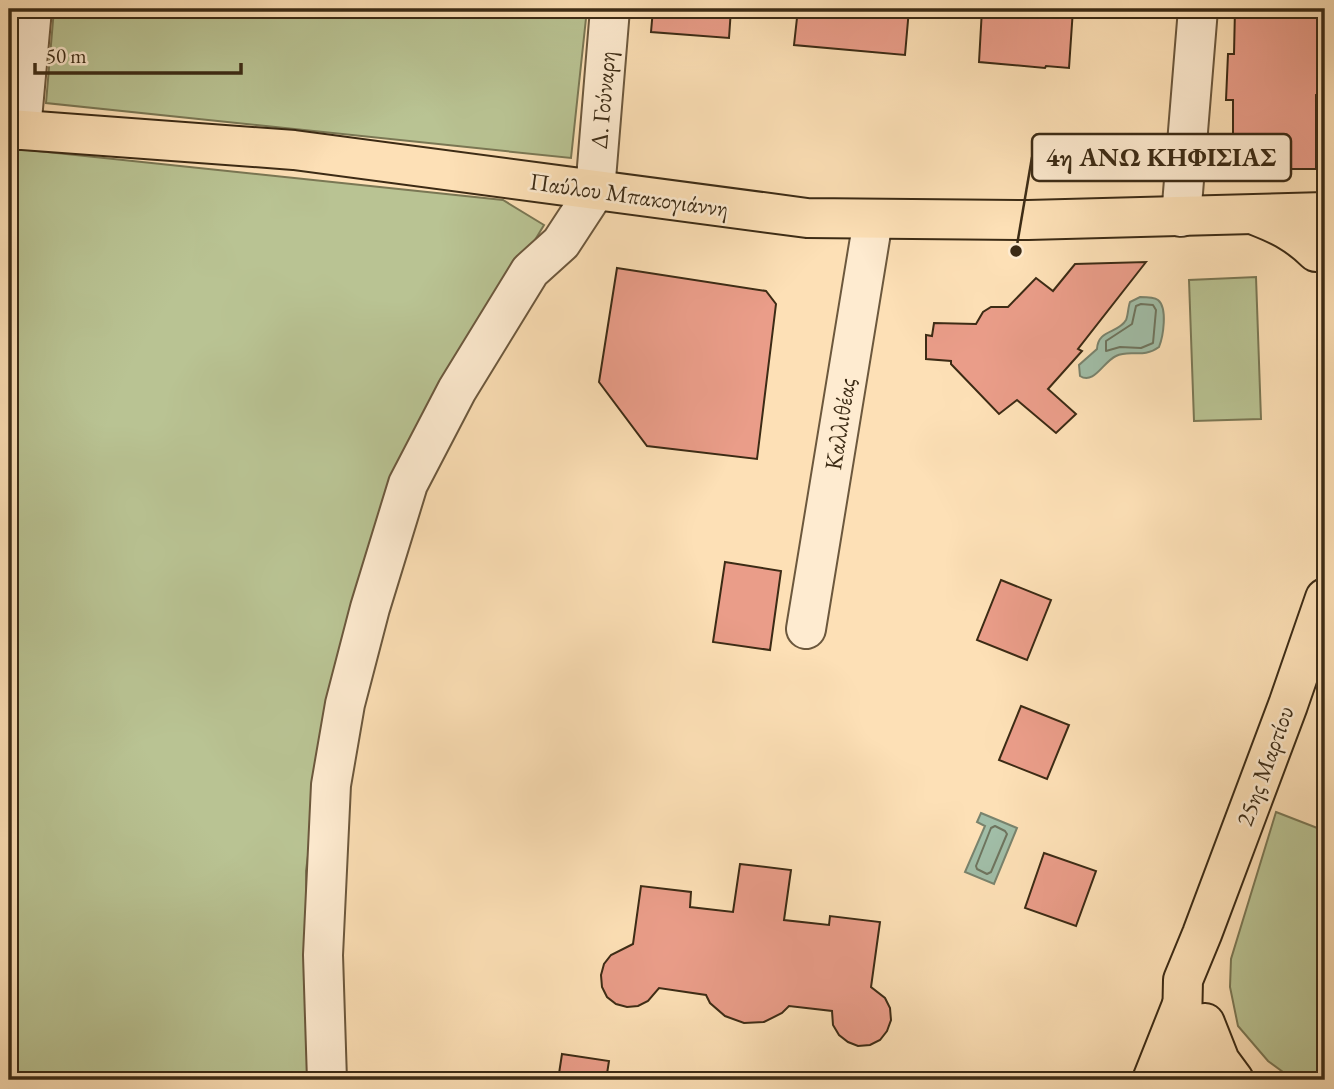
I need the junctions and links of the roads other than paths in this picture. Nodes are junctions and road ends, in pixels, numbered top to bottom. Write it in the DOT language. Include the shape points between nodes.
graph roads {
  1 [pos="32,9"];
  2 [pos="610,9"];
  3 [pos="1198,9"];
  4 [pos="15,129"];
  5 [pos="595,191"];
  6 [pos="1325,214"];
  7 [pos="1251,215"];
  8 [pos="1181,217"];
  9 [pos="873,220"];
  10 [pos="1321,261"];
  11 [pos="1325,598"];
  12 [pos="806,629"];
  13 [pos="1202,934"];
  14 [pos="1181,1007"];
  15 [pos="1206,1067"];
  16 [pos="327,1080"];
  17 [pos="1153,1080"];
  1 -- 4 [label="street"];
  2 -- 5 [label="street, Δ. Γούναρη"];
  3 -- 8 [label="street"];
  4 -- 5 [label="main road, Παύλου Μπακογιάννη" via="294,150"];
  5 -- 9 [label="main road, Παύλου Μπακογιάννη" via="807,218"];
  5 -- 16 [label="street" via="561,243 530,271 457,390 408,484 370,608 345,704 331,785 323,955"];
  6 -- 7 [label="main road, Παύλου Μπακογιάννη"];
  6 -- 10 [label="main road" via="1312,241"];
  7 -- 8 [label="main road, Παύλου Μπακογιάννη"];
  7 -- 10 [label="main road, Παύλου Μπακογιάννη" via="1288,229"];
  8 -- 9 [label="main road, Παύλου Μπακογιάννη"];
  9 -- 12 [label="street, Καλλιθέας"];
  11 -- 13 [label="main road, 25ης Μαρτίου"];
  13 -- 14 [label="main road, 25ης Μαρτίου" via="1183,980"];
  13 -- 15 [label="main road, 25ης Μαρτίου" via="1198,982"];
  14 -- 15 [label="main road, 25ης Μαρτίου" via="1182,1026"];
  14 -- 17 [label="main road"];
  15 -- 17 [label="street" via="1172,1062"];
}
